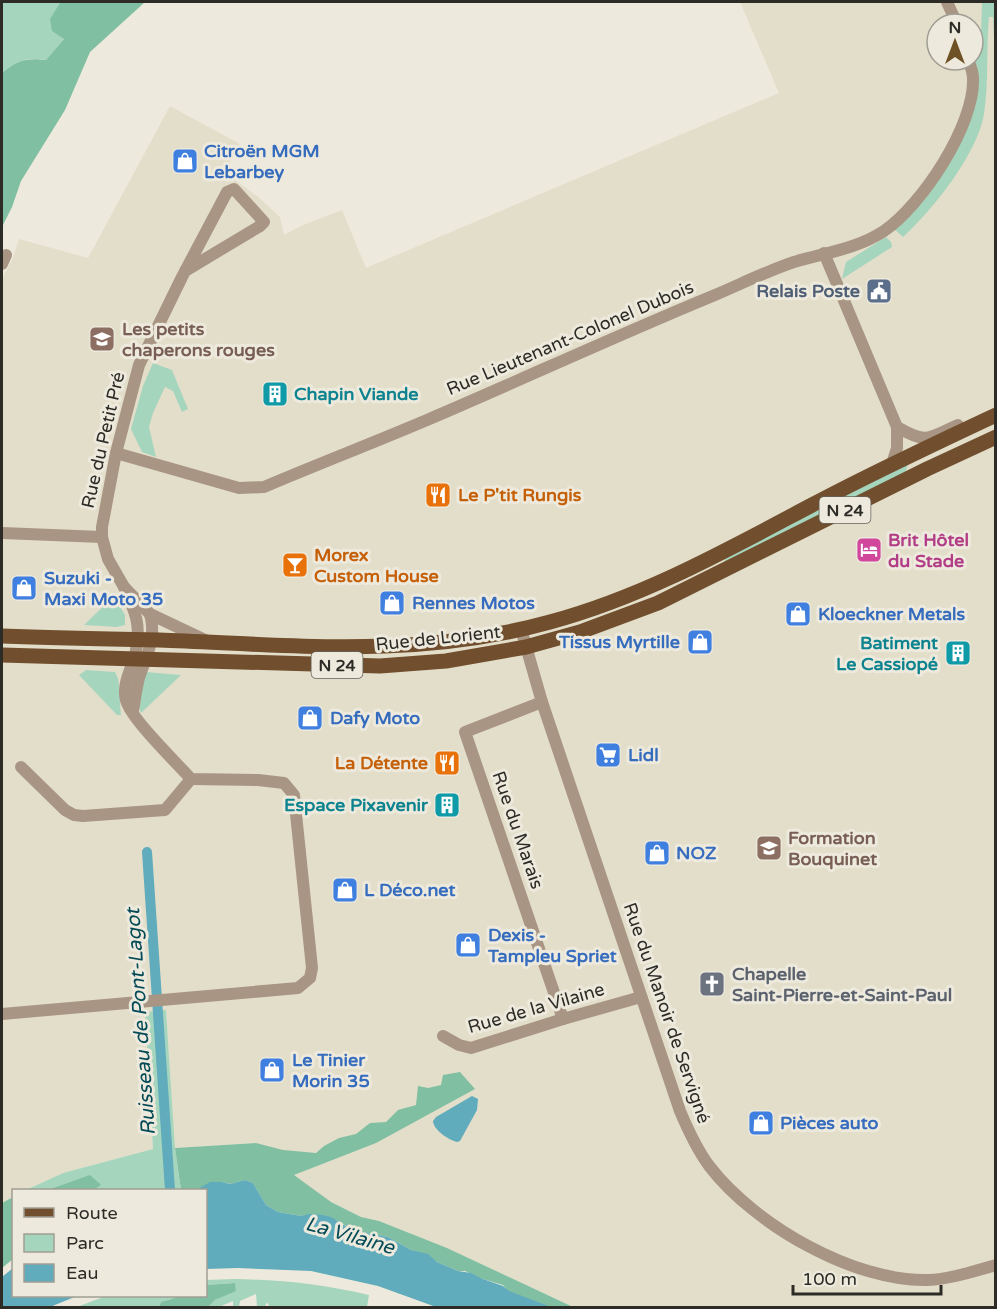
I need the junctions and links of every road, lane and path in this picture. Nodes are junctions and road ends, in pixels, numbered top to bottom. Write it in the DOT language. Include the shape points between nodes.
graph roads {
  1 [pos="972,72"];
  2 [pos="824,253"];
  3 [pos="185,271"];
  4 [pos="996,413"];
  5 [pos="897,427"];
  6 [pos="996,437"];
  7 [pos="116,453"];
  8 [pos="911,455"];
  9 [pos="892,464"];
  10 [pos="908,478"];
  11 [pos="2,533"];
  12 [pos="102,537"];
  13 [pos="715,558"];
  14 [pos="719,573"];
  15 [pos="124,587"];
  16 [pos="150,614"];
  17 [pos="521,629"];
  18 [pos="2,636"];
  19 [pos="136,640"];
  20 [pos="152,640"];
  21 [pos="212,644"];
  22 [pos="526,647"];
  23 [pos="348,648"];
  24 [pos="2,655"];
  25 [pos="140,658"];
  26 [pos="348,665"];
  27 [pos="542,702"];
  28 [pos="21,767"];
  29 [pos="191,778"];
  30 [pos="641,997"];
  31 [pos="2,1014"];
  32 [pos="563,1019"];
  33 [pos="443,1036"];
  34 [pos="996,1265"];
  1 -- 2 [label="street, Rue Lieutenant-Colonel Dubois" via="960,130 944,162 916,200 884,231 852,247"];
  2 -- 5 [label="street"];
  2 -- 7 [label="street, Rue Lieutenant-Colonel Dubois" via="660,318 264,487 239,488"];
  3 -- 3 [label="street, Rue du Petit Pré" via="264,222 234,189 227,192"];
  3 -- 7 [label="street, Rue du Petit Pré" via="140,365"];
  4 -- 5 [label="street, Rue de Lorient" via="989,411 926,439"];
  4 -- 8 [label="main road, Rue de Lorient / N 24"];
  5 -- 9 [label="street"];
  6 -- 10 [label="main road, Rue de Lorient / N 24"];
  7 -- 12 [label="street, Rue du Petit Pré"];
  8 -- 9 [label="main road, Rue de Lorient / N 24"];
  8 -- 10 [label="street"];
  9 -- 13 [label="main road, Rue de Lorient / N 24"];
  10 -- 14 [label="main road, Rue de Lorient / N 24"];
  11 -- 12 [label="street"];
  12 -- 15 [label="street, Rue du Petit Pré" via="112,568"];
  13 -- 14 [label="street"];
  13 -- 17 [label="main road, Rue de Lorient / N 24" via="610,603"];
  14 -- 22 [label="main road, Rue de Lorient / N 24" via="624,617"];
  15 -- 16 [label="street, Rue du Petit Pré"];
  15 -- 19 [label="street, Rue du Petit Pré" via="138,619"];
  16 -- 20 [label="street"];
  16 -- 21 [label="street, Rue du Petit Pré"];
  17 -- 22 [label="street, Rue du Manoir de Servigné"];
  17 -- 23 [label="main road, Rue de Lorient / N 24" via="434,644"];
  18 -- 19 [label="main road, Rue de Lorient / N 24"];
  19 -- 20 [label="main road, Rue de Lorient / N 24"];
  19 -- 25 [label="street"];
  20 -- 21 [label="main road, Rue de Lorient / N 24"];
  20 -- 25 [label="street"];
  21 -- 23 [label="main road, Rue de Lorient / N 24"];
  22 -- 26 [label="main road, Rue de Lorient / N 24" via="446,661"];
  22 -- 27 [label="street, Rue du Manoir de Servigné"];
  23 -- 26 [label="main road"];
  24 -- 25 [label="main road, Rue de Lorient / N 24"];
  25 -- 26 [label="main road, Rue de Lorient / N 24"];
  25 -- 29 [label="street" via="127,678 126,700 144,728"];
  27 -- 30 [label="street, Rue du Manoir de Servigné"];
  27 -- 32 [label="street, Rue du Marais" via="465,732"];
  28 -- 29 [label="street" via="65,810 83,816 165,810"];
  29 -- 31 [label="street" via="258,780 284,783 290,788 298,822 310,978 298,988"];
  30 -- 32 [label="street, Rue de la Vilaine"];
  30 -- 34 [label="street, Rue du Manoir de Servigné" via="691,1137 709,1166 745,1204 792,1237 861,1270 889,1278 931,1280"];
  32 -- 33 [label="street, Rue de la Vilaine" via="471,1048"];
}
